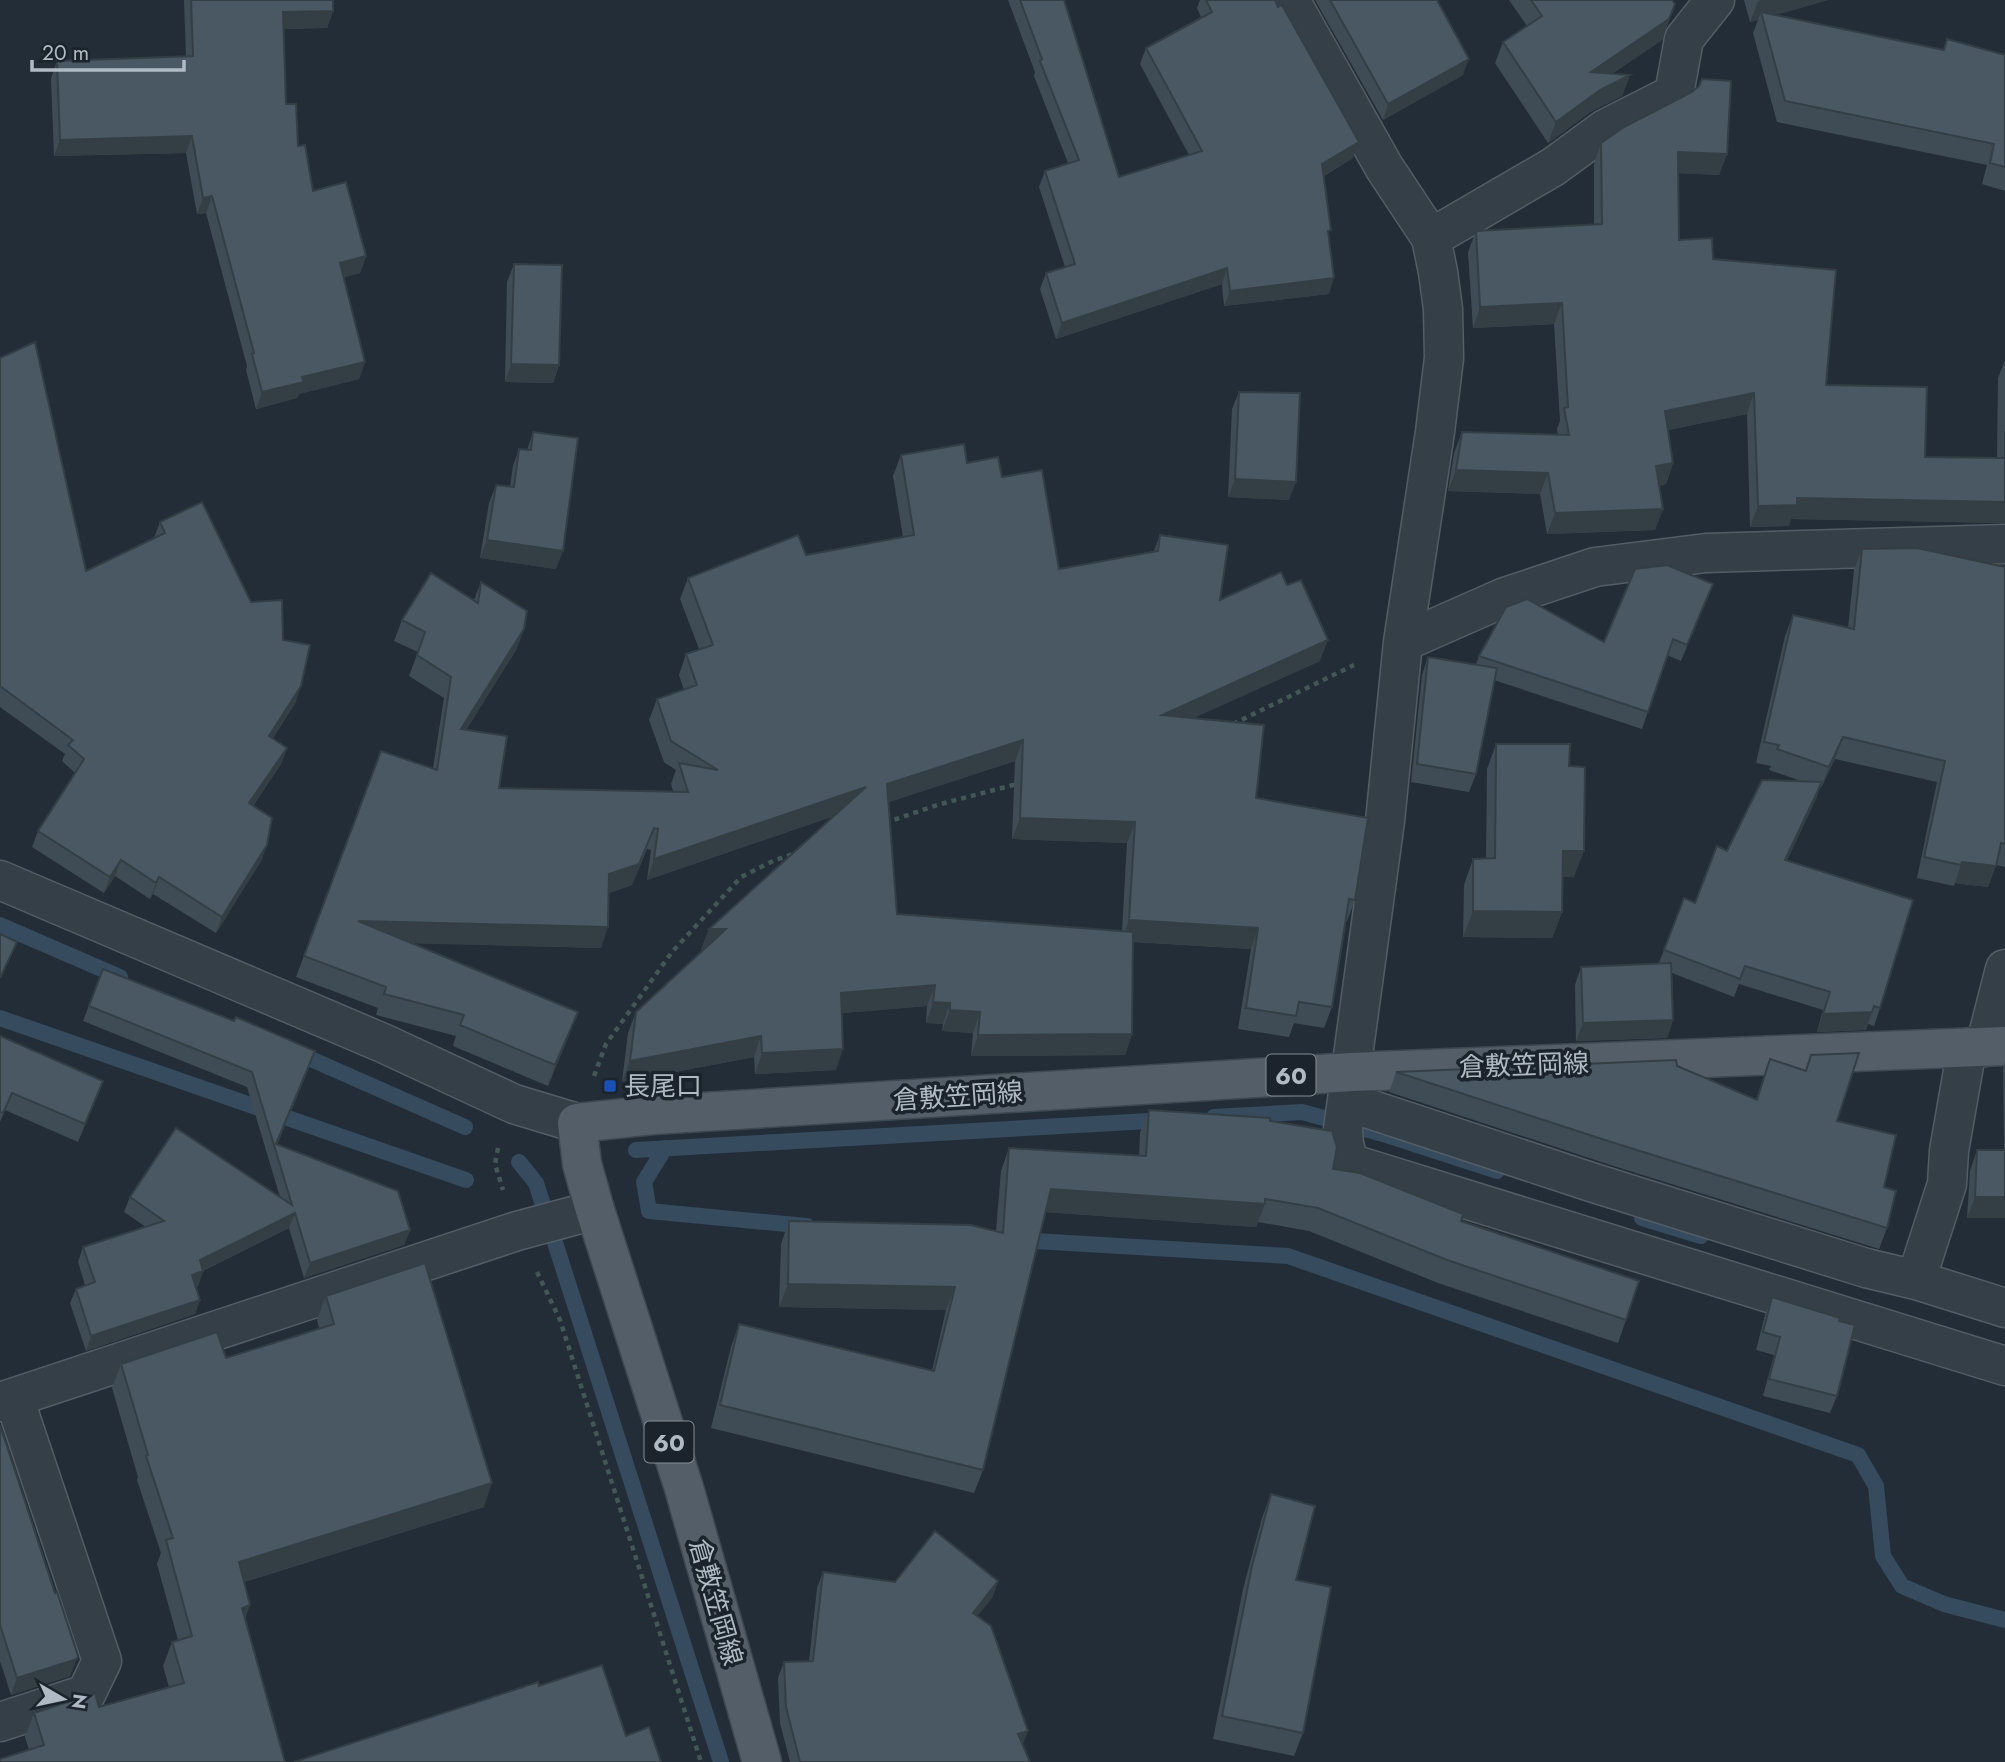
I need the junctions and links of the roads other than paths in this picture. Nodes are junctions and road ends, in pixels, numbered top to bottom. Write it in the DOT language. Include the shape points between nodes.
graph roads {
  1 [pos="1290,0"];
  2 [pos="1715,0"];
  3 [pos="1431,238"];
  4 [pos="2005,544"];
  5 [pos="1403,642"];
  6 [pos="0,880"];
  7 [pos="2005,969"];
  8 [pos="1986,1047"];
  9 [pos="1350,1087"];
  10 [pos="577,1122"];
  11 [pos="553,1221"];
  12 [pos="1916,1280"];
  13 [pos="2005,1308"];
  14 [pos="2005,1366"];
  15 [pos="7,1400"];
  16 [pos="0,1723"];
  17 [pos="762,1762"];
  1 -- 3 [label="street" via="1384,167"];
  2 -- 3 [label="street" via="1684,39 1674,94 1605,129 1553,167"];
  3 -- 5 [label="street" via="1443,309 1444,358"];
  4 -- 5 [label="street" via="1706,553 1595,567 1505,597"];
  5 -- 9 [label="street"];
  6 -- 10 [label="street" via="514,1104"];
  7 -- 8 [label="street"];
  8 -- 9 [label="main road, 倉敷笠岡線 / 60"];
  8 -- 12 [label="street" via="1949,1151 1947,1184"];
  9 -- 10 [label="main road, 倉敷笠岡線 / 60" via="653,1115"];
  9 -- 12 [label="street" via="1606,1187"];
  9 -- 14 [label="street" via="1343,1129 1349,1163"];
  10 -- 11 [label="main road, 倉敷笠岡線 / 60" via="582,1164"];
  11 -- 15 [label="street"];
  11 -- 17 [label="main road, 倉敷笠岡線 / 60" via="684,1488"];
  12 -- 13 [label="street"];
  15 -- 16 [label="street" via="102,1661 86,1694"];
}
